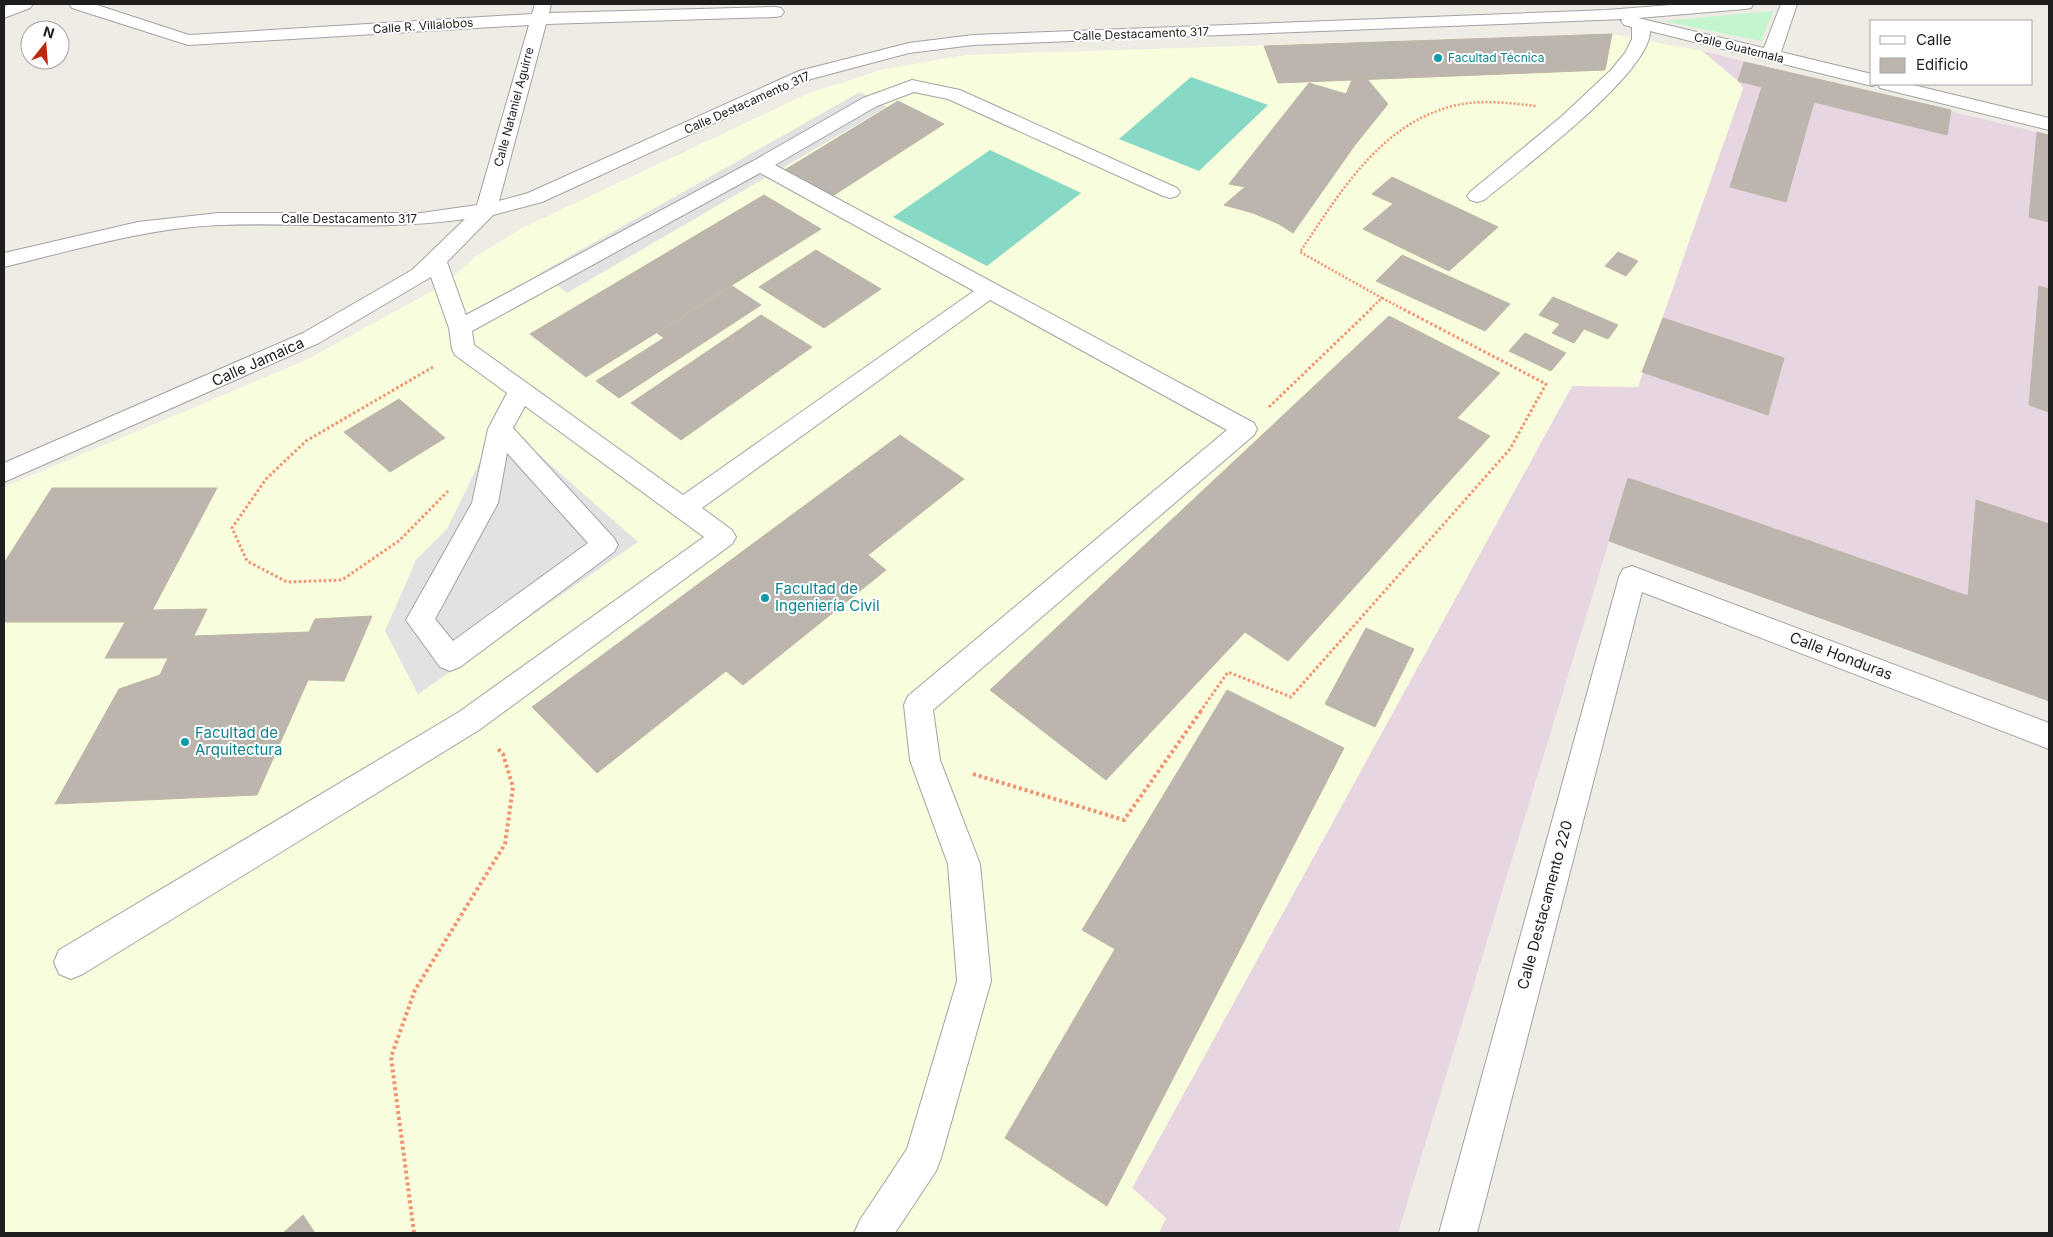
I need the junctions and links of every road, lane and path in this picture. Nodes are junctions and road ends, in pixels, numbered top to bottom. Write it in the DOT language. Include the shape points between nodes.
graph roads {
  1 [pos="24,4"];
  2 [pos="78,4"];
  3 [pos="1745,4"];
  4 [pos="1790,4"];
  5 [pos="541,11"];
  6 [pos="775,12"];
  7 [pos="4,13"];
  8 [pos="1607,15"];
  9 [pos="1641,23"];
  10 [pos="1771,55"];
  11 [pos="1870,80"];
  12 [pos="1891,85"];
  13 [pos="1576,113"];
  14 [pos="2049,124"];
  15 [pos="760,165"];
  16 [pos="1170,192"];
  17 [pos="1477,196"];
  18 [pos="486,210"];
  19 [pos="4,260"];
  20 [pos="436,261"];
  21 [pos="988,290"];
  22 [pos="1382,298"];
  23 [pos="462,338"];
  24 [pos="521,390"];
  25 [pos="500,429"];
  26 [pos="1245,430"];
  27 [pos="4,472"];
  28 [pos="449,490"];
  29 [pos="683,508"];
  30 [pos="1632,577"];
  31 [pos="469,721"];
  32 [pos="2049,736"];
  33 [pos="925,760"];
  34 [pos="71,962"];
  35 [pos="414,1233"];
  36 [pos="873,1233"];
  37 [pos="1458,1233"];
  1 -- 7 [label="street"];
  2 -- 5 [label="street, Calle R. Villalobos" via="188,40"];
  3 -- 8 [label="street, Calle Destacamento 317"];
  4 -- 10 [label="street"];
  5 -- 6 [label="street, Calle R. Villalobos"];
  5 -- 18 [label="street, Calle Nataniel Aguirre"];
  8 -- 9 [label="street, Calle Guatemala"];
  8 -- 18 [label="street, Calle Destacamento 317" via="973,40 909,48 805,75 544,195"];
  9 -- 10 [label="street, Calle Guatemala"];
  9 -- 13 [label="street" via="1641,40 1626,64"];
  10 -- 11 [label="street, Calle Guatemala"];
  12 -- 14 [label="street"];
  13 -- 17 [label="street"];
  13 -- 22 [label="path" via="1514,102 1466,102 1430,112 1393,134 1352,177 1300,252"];
  15 -- 16 [label="street" via="870,102 912,86 953,94"];
  15 -- 21 [label="street"];
  15 -- 23 [label="street"];
  18 -- 19 [label="street, Calle Destacamento 317" via="421,219 218,219 138,229"];
  18 -- 20 [label="street, Calle Jamaica"];
  20 -- 23 [label="street"];
  20 -- 27 [label="street, Calle Jamaica" via="420,275 312,338"];
  21 -- 26 [label="street"];
  21 -- 29 [label="street"];
  22 -- 26 [label="path"];
  22 -- 33 [label="path" via="1546,384 1510,449 1291,697 1228,672 1124,820"];
  23 -- 24 [label="street"];
  23 -- 28 [label="path" via="306,441 266,479 232,528 247,560 287,582 342,580 400,540"];
  24 -- 25 [label="street"];
  24 -- 29 [label="street"];
  25 -- 25 [label="street" via="485,503 420,620 450,659 605,545"];
  26 -- 33 [label="street" via="918,705"];
  29 -- 31 [label="street" via="723,537"];
  30 -- 32 [label="street, Calle Honduras"];
  30 -- 37 [label="street, Calle Destacamento 220"];
  31 -- 34 [label="street"];
  31 -- 35 [label="path" via="503,754 513,787 505,844 415,990 390,1057"];
  33 -- 36 [label="street" via="964,864 974,981 923,1158"];
}
